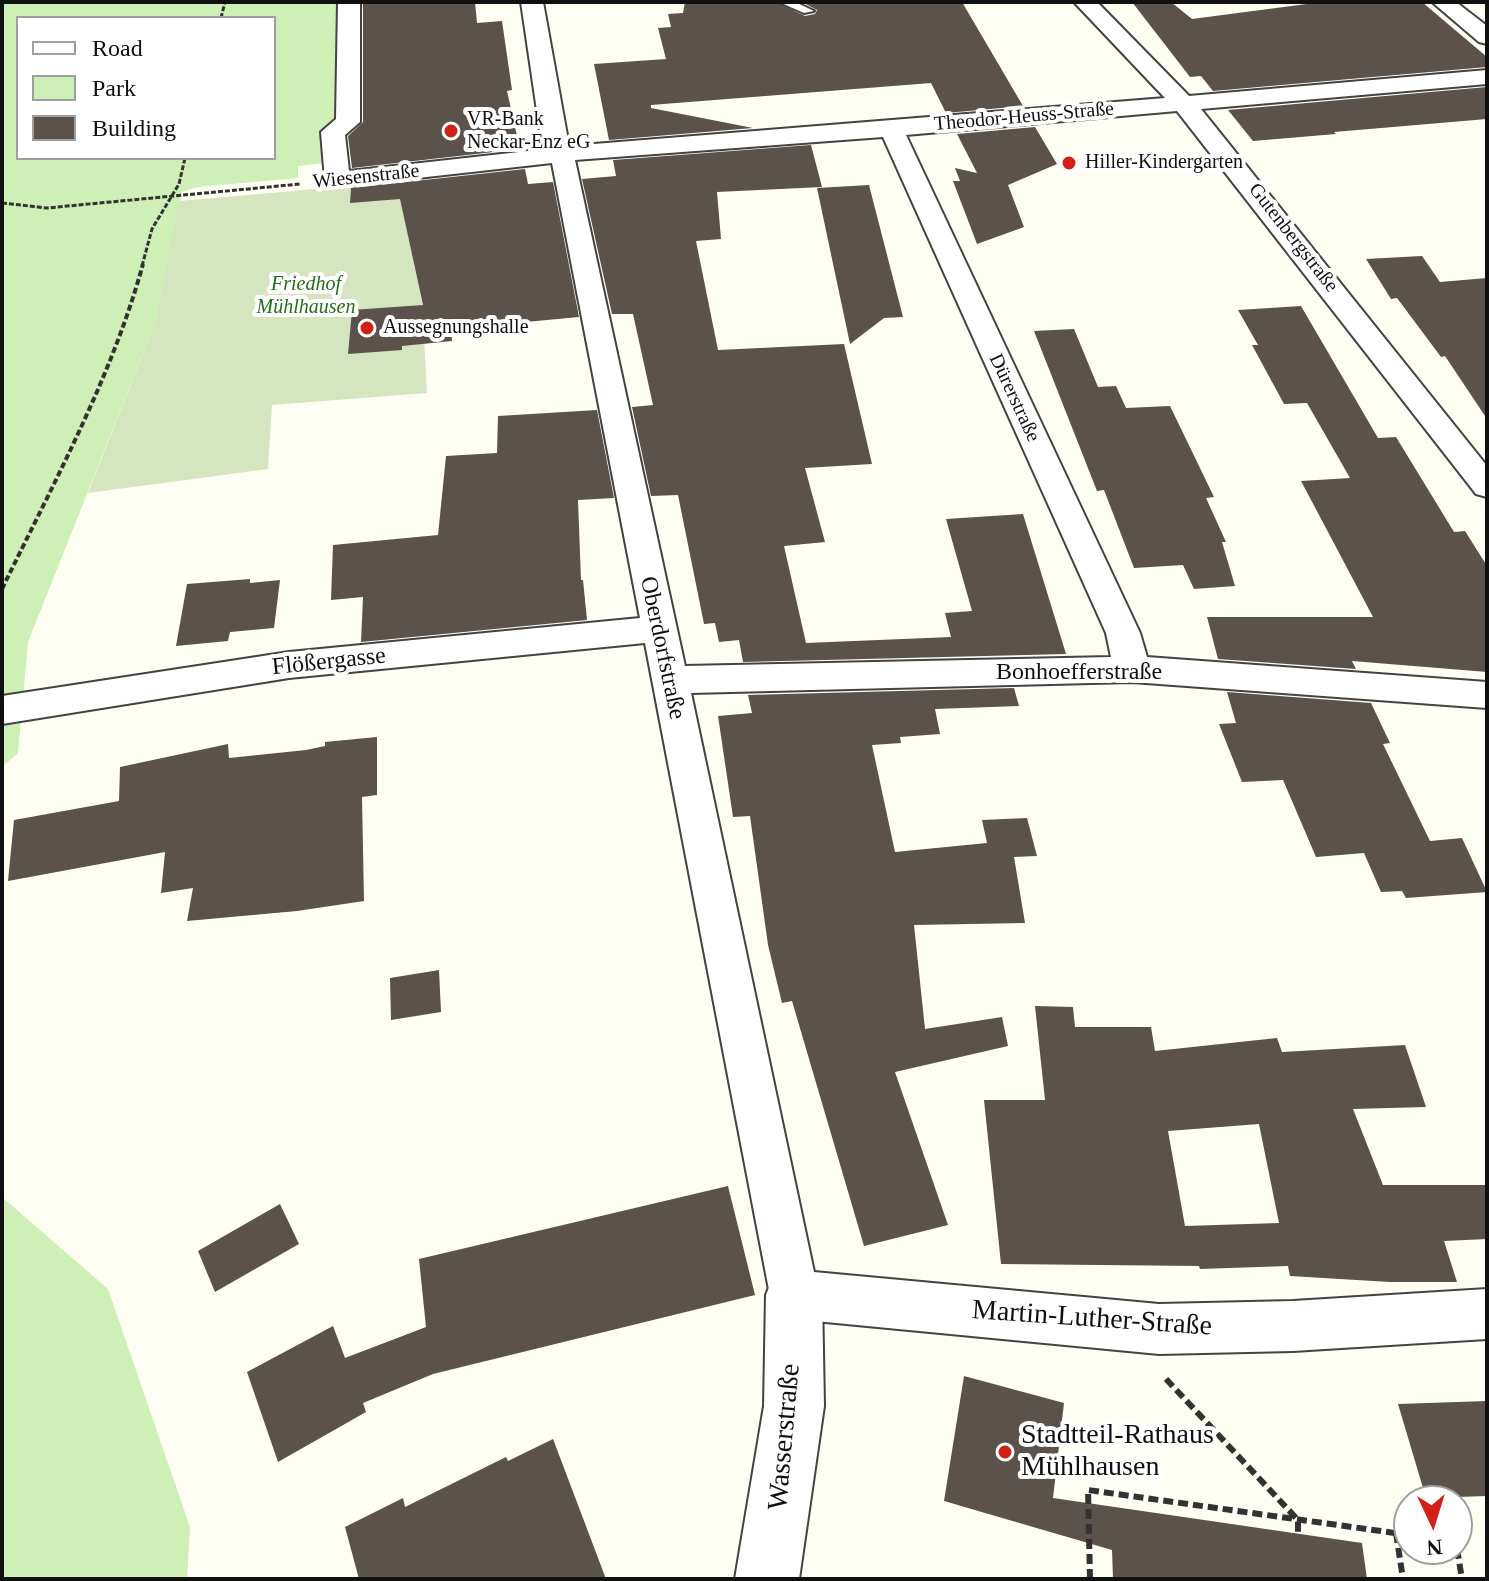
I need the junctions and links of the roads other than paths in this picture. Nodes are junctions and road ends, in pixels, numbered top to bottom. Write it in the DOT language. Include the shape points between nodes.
graph roads {
  1 [pos="349,2"];
  2 [pos="532,2"];
  3 [pos="785,2"];
  4 [pos="1085,2"];
  5 [pos="1443,2"];
  6 [pos="808,11"];
  7 [pos="1487,37"];
  8 [pos="1487,77"];
  9 [pos="1183,102"];
  10 [pos="892,129"];
  11 [pos="561,155"];
  12 [pos="1487,487"];
  13 [pos="658,629"];
  14 [pos="1132,669"];
  15 [pos="669,680"];
  16 [pos="1487,695"];
  17 [pos="2,710"];
  18 [pos="794,1295"];
  19 [pos="1487,1314"];
  20 [pos="767,1579"];
  1 -- 11 [label="street, Wiesenstraße" via="348,122 333,132 337,180"];
  2 -- 11 [label="street, Oberdorfstraße" via="553,138"];
  3 -- 6 [label="lane"];
  4 -- 9 [label="street, Gutenbergstraße"];
  5 -- 7 [label="street"];
  8 -- 9 [label="street, Theodor-Heuss-Straße"];
  9 -- 10 [label="street, Theodor-Heuss-Straße"];
  9 -- 12 [label="street, Gutenbergstraße"];
  10 -- 11 [label="street, Theodor-Heuss-Straße"];
  10 -- 14 [label="street, Dürerstraße" via="1123,633"];
  11 -- 13 [label="street, Oberdorfstraße"];
  13 -- 15 [label="street, Oberdorfstraße"];
  13 -- 17 [label="street, Flößergasse" via="289,665"];
  14 -- 15 [label="street, Bonhoefferstraße"];
  14 -- 16 [label="street, Bonhoefferstraße"];
  15 -- 18 [label="street, Oberdorfstraße"];
  18 -- 19 [label="street, Martin-Luther-Straße" via="1159,1329"];
  18 -- 20 [label="street, Wasserstraße" via="794,1406"];
}
